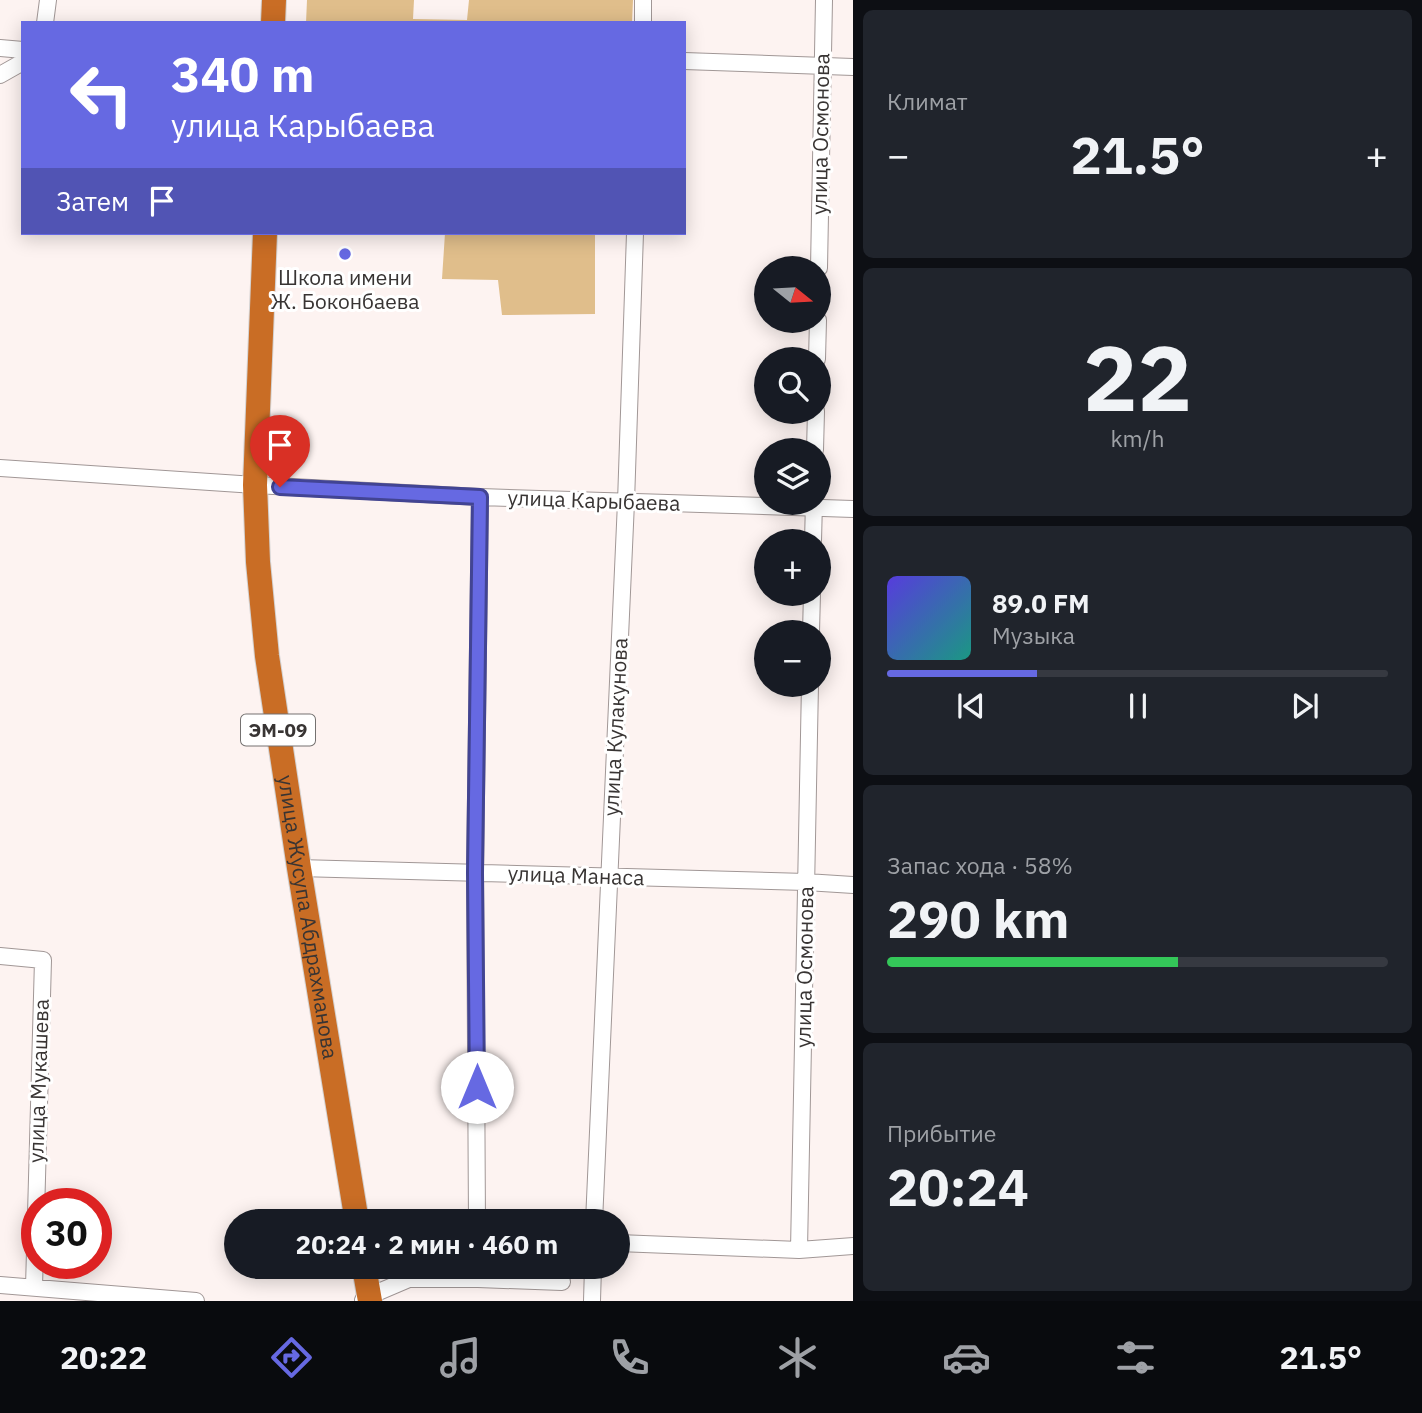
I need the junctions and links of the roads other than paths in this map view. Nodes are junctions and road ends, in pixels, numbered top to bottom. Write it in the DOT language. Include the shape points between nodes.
graph roads {
  1 [pos="48,0"];
  2 [pos="274,0"];
  3 [pos="643,0"];
  4 [pos="824,0"];
  5 [pos="45,21"];
  6 [pos="273,21"];
  7 [pos="643,21"];
  8 [pos="0,48"];
  9 [pos="21,50"];
  10 [pos="686,61"];
  11 [pos="21,63"];
  12 [pos="823,66"];
  13 [pos="853,67"];
  14 [pos="0,75"];
  15 [pos="265,235"];
  16 [pos="635,235"];
  17 [pos="819,256"];
  18 [pos="0,468"];
  19 [pos="255,485"];
  20 [pos="480,497"];
  21 [pos="626,502"];
  22 [pos="754,504"];
  23 [pos="831,507"];
  24 [pos="853,509"];
  25 [pos="810,697"];
  26 [pos="299,868"];
  27 [pos="475,873"];
  28 [pos="609,877"];
  29 [pos="806,882"];
  30 [pos="853,885"];
  31 [pos="0,956"];
  32 [pos="355,1209"];
  33 [pos="477,1209"];
  34 [pos="595,1209"];
  35 [pos="630,1243"];
  36 [pos="853,1246"];
  37 [pos="799,1250"];
  38 [pos="365,1279"];
  39 [pos="409,1279"];
  40 [pos="534,1279"];
  41 [pos="593,1279"];
  42 [pos="562,1282"];
  43 [pos="0,1285"];
  44 [pos="34,1287"];
  45 [pos="367,1299"];
  46 [pos="196,1301"];
  47 [pos="592,1301"];
  1 -- 5 [label="street"];
  2 -- 6 [label="highway"];
  3 -- 7 [label="street"];
  4 -- 12 [label="street, улица Осмонова"];
  8 -- 9 [label="street"];
  10 -- 12 [label="street"];
  11 -- 14 [label="street"];
  12 -- 13 [label="street"];
  12 -- 17 [label="street, улица Осмонова"];
  15 -- 19 [label="highway, улица Жусупа Абдрахманова / ЭМ-09"];
  16 -- 21 [label="street, улица Кулакунова"];
  18 -- 19 [label="street, улица Карыбаева"];
  19 -- 20 [label="street, улица Карыбаева"];
  19 -- 26 [label="highway, улица Жусупа Абдрахманова / ЭМ-09" via="267,656"];
  20 -- 21 [label="street, улица Карыбаева"];
  20 -- 27 [label="street"];
  21 -- 22 [label="street, улица Карыбаева"];
  21 -- 28 [label="street, улица Кулакунова"];
  23 -- 24 [label="street, улица Карыбаева"];
  25 -- 29 [label="street, улица Осмонова"];
  26 -- 27 [label="street, улица Манаса"];
  26 -- 32 [label="highway, улица Жусупа Абдрахманова / ЭМ-09"];
  27 -- 28 [label="street, улица Манаса"];
  27 -- 33 [label="street"];
  28 -- 29 [label="street, улица Манаса"];
  28 -- 34 [label="street, улица Кулакунова"];
  29 -- 30 [label="street, улица Манаса"];
  29 -- 37 [label="street, улица Осмонова"];
  31 -- 44 [label="street, улица Мукашева" via="43,960"];
  35 -- 37 [label="street"];
  36 -- 37 [label="street"];
  38 -- 45 [label="highway"];
  39 -- 45 [label="street"];
  40 -- 42 [label="street"];
  41 -- 47 [label="street"];
  43 -- 44 [label="street"];
  44 -- 46 [label="street"];
}
